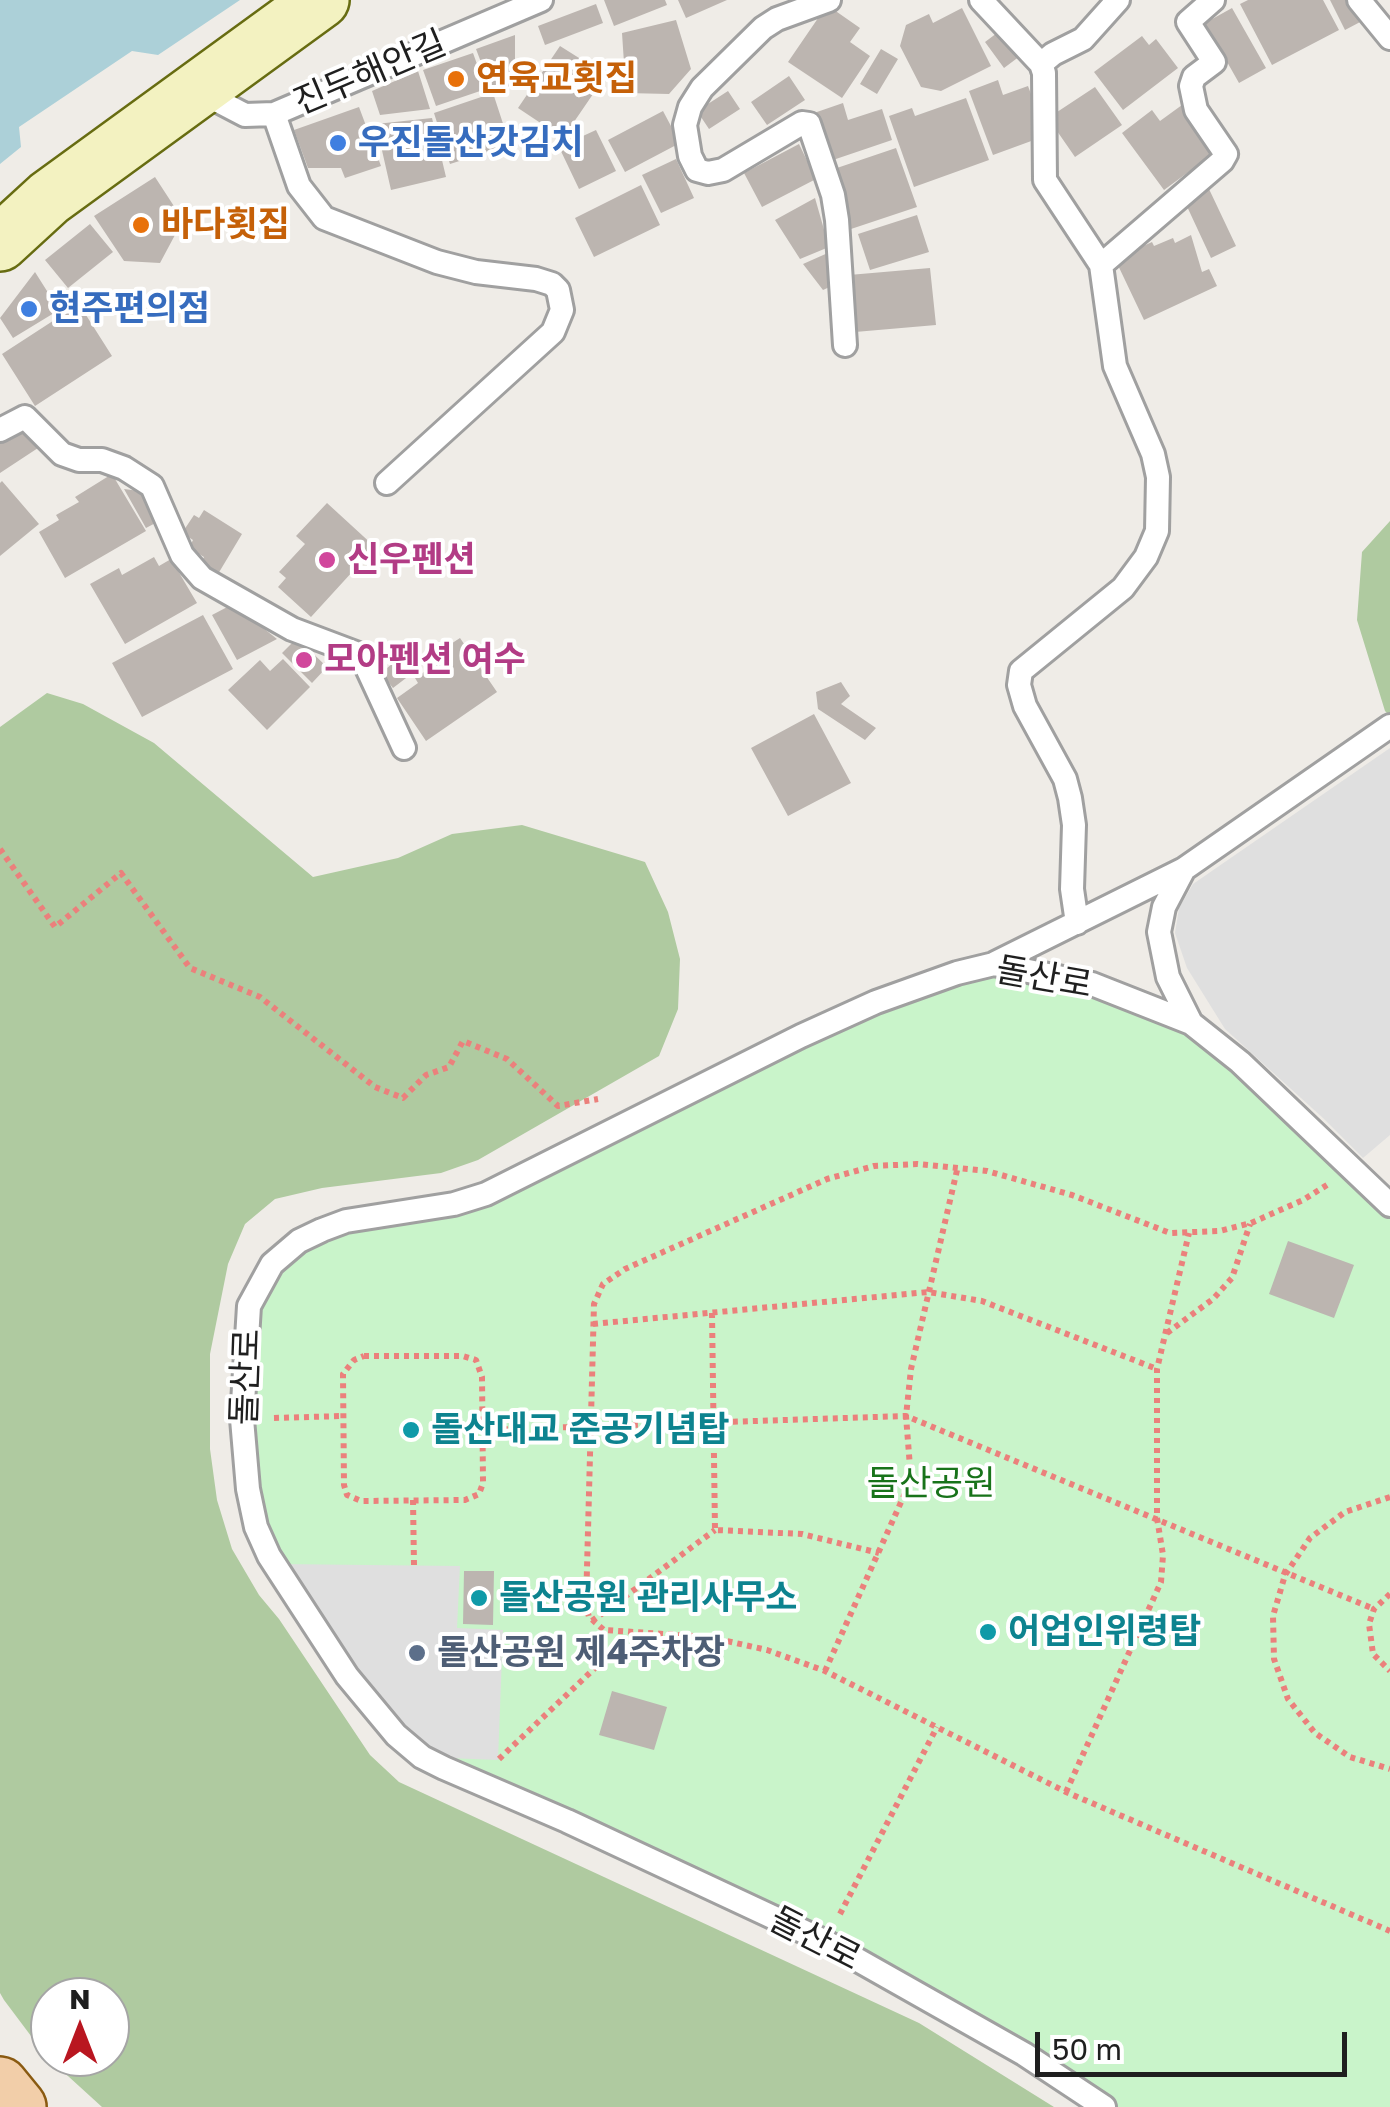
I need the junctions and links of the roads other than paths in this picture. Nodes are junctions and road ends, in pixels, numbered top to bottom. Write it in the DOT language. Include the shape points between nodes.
graph roads {
  1 [pos="321,0"];
  2 [pos="541,0"];
  3 [pos="829,0"];
  4 [pos="981,0"];
  5 [pos="1118,0"];
  6 [pos="1213,0"];
  7 [pos="1359,0"];
  8 [pos="1390,38"];
  9 [pos="1041,64"];
  10 [pos="200,91"];
  11 [pos="274,114"];
  12 [pos="0,242"];
  13 [pos="1101,265"];
  14 [pos="845,344"];
  15 [pos="0,430"];
  16 [pos="388,484"];
  17 [pos="1390,726"];
  18 [pos="404,748"];
  19 [pos="1184,869"];
  20 [pos="1077,922"];
  21 [pos="994,964"];
  22 [pos="1191,1023"];
  23 [pos="1390,1205"];
  24 [pos="0,2085"];
  25 [pos="18,2107"];
  26 [pos="1104,2107"];
  1 -- 10 [label="street, 진두해안길"];
  2 -- 11 [label="lane, 진두해안길"];
  3 -- 14 [label="lane" via="763,28 702,88 685,125 690,156 697,170 708,172 809,124 837,220"];
  4 -- 9 [label="lane"];
  5 -- 9 [label="lane" via="1083,39"];
  6 -- 13 [label="lane" via="1188,22 1214,62 1191,86 1196,110 1226,154"];
  7 -- 8 [label="lane"];
  9 -- 13 [label="lane" via="1045,180"];
  10 -- 11 [label="lane, 진두해안길" via="245,115"];
  10 -- 12 [label="street, 진두해안길" via="49,198"];
  11 -- 16 [label="lane" via="298,186 324,218 437,262 558,290 562,310 554,332"];
  13 -- 20 [label="lane" via="1115,366 1153,454 1160,505 1146,557 1123,588 1021,672 1018,684 1070,798"];
  15 -- 18 [label="lane" via="25,417 62,454 102,460 152,486 182,555 202,578 292,629 361,656"];
  17 -- 19 [label="lane"];
  19 -- 20 [label="lane"];
  19 -- 22 [label="lane" via="1164,907 1160,944"];
  20 -- 21 [label="lane"];
  21 -- 22 [label="lane, 돌산로" via="1092,984"];
  21 -- 26 [label="lane, 돌산로" via="831,1022 486,1194 346,1221 299,1241 255,1290 245,1326 248,1490 269,1556 347,1676 422,1757 826,1942"];
  22 -- 23 [label="lane, 돌산로"];
  24 -- 25 [label="main road"];
}
